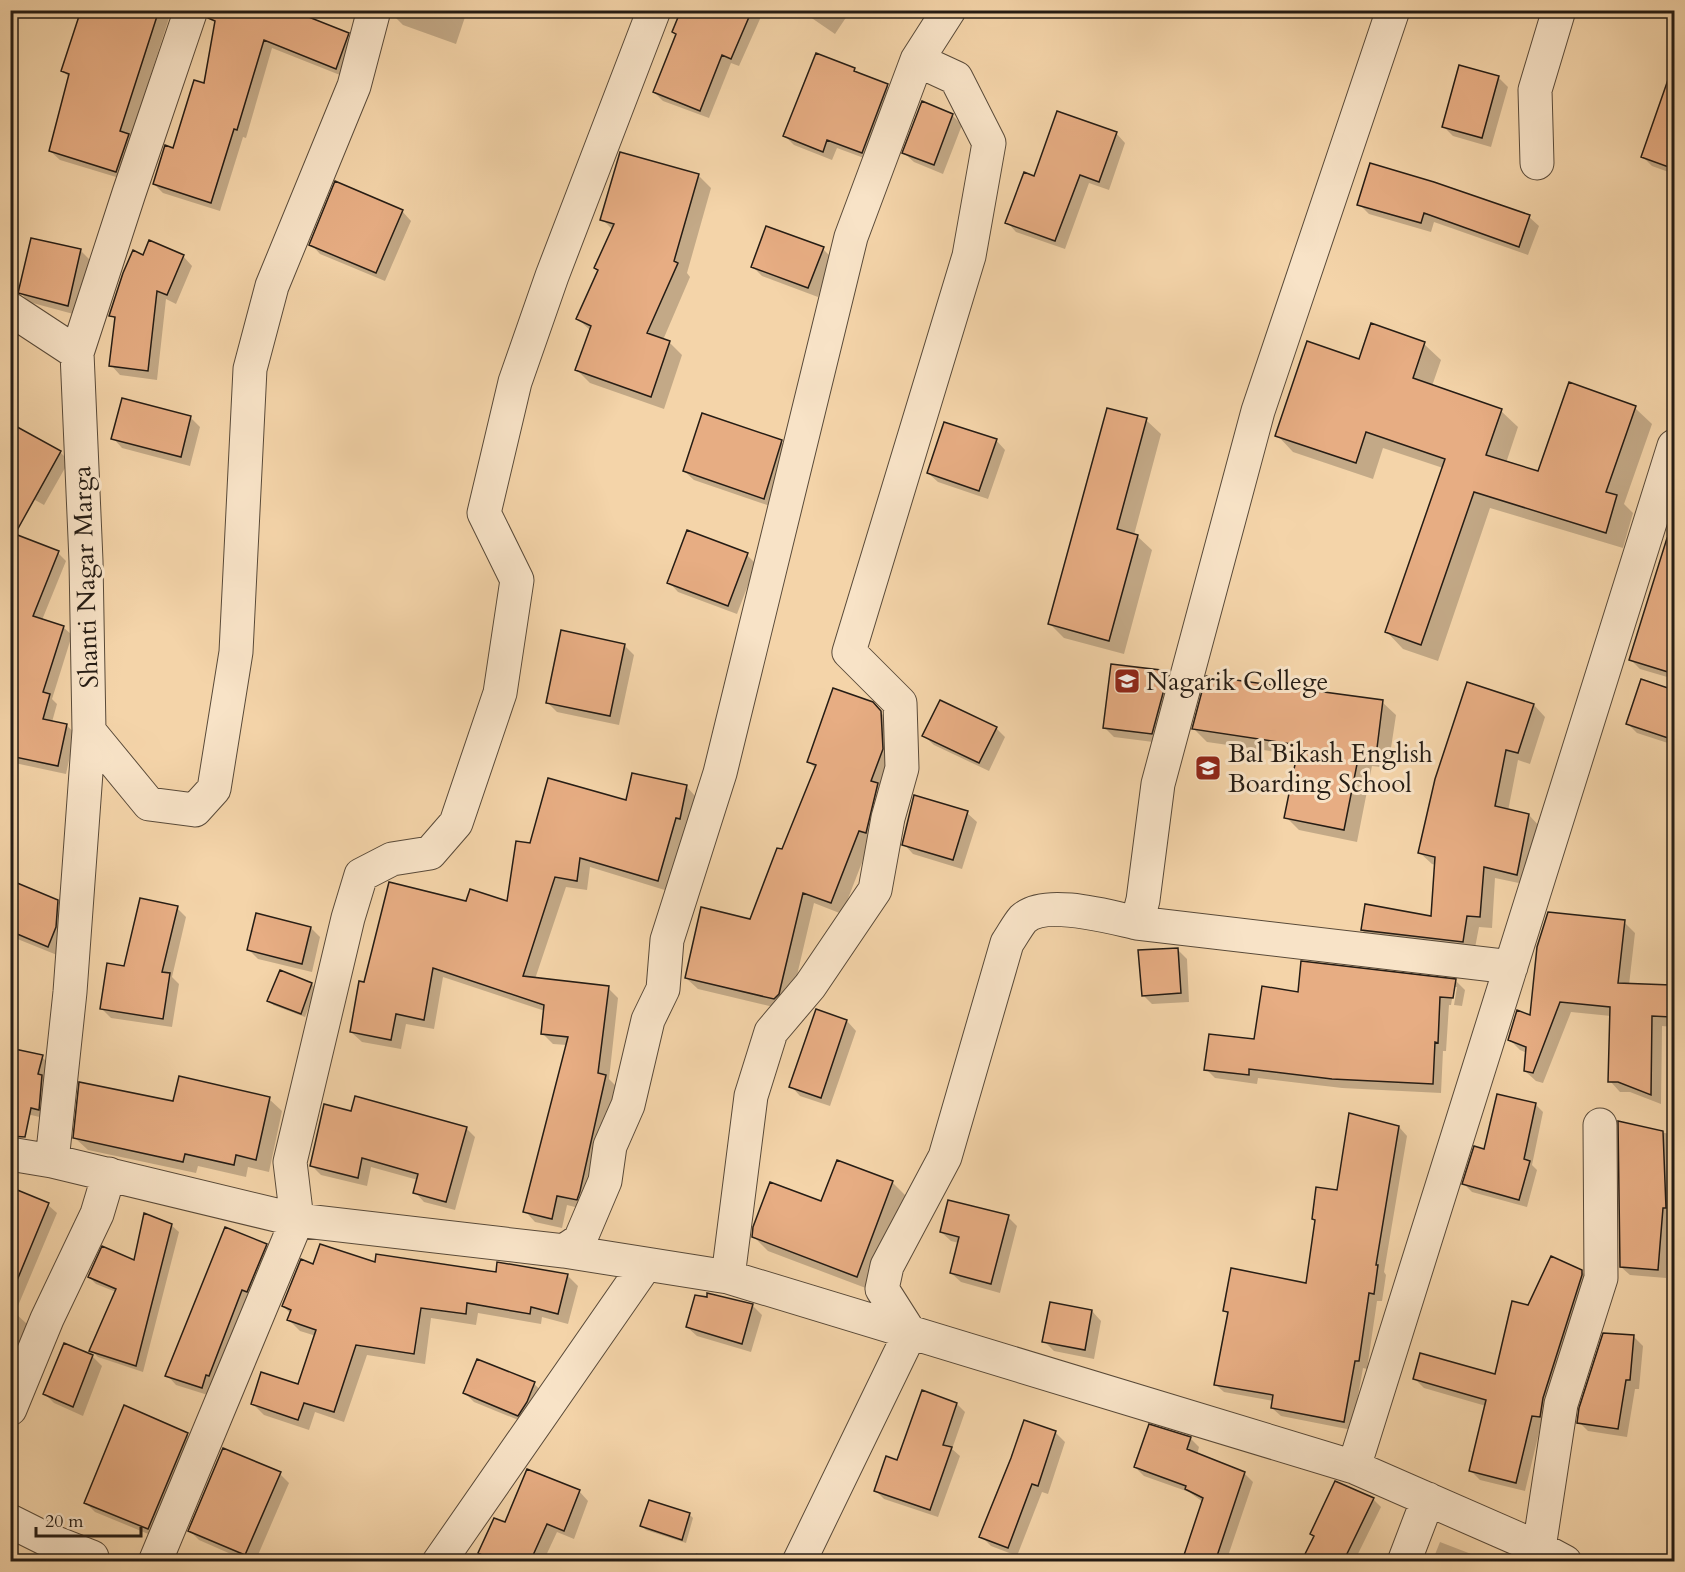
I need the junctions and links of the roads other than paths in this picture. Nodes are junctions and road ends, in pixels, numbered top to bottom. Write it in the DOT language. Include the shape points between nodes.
graph roads {
  1 [pos="191,10"];
  2 [pos="374,10"];
  3 [pos="654,10"];
  4 [pos="949,10"];
  5 [pos="1394,10"];
  6 [pos="1559,10"];
  7 [pos="916,60"];
  8 [pos="1537,163"];
  9 [pos="10,309"];
  10 [pos="77,353"];
  11 [pos="1674,446"];
  12 [pos="89,731"];
  13 [pos="1137,923"];
  14 [pos="1511,967"];
  15 [pos="1600,1125"];
  16 [pos="10,1154"];
  17 [pos="52,1161"];
  18 [pos="109,1174"];
  19 [pos="297,1220"];
  20 [pos="564,1251"];
  21 [pos="646,1264"];
  22 [pos="728,1277"];
  23 [pos="910,1333"];
  24 [pos="10,1409"];
  25 [pos="1354,1467"];
  26 [pos="1428,1499"];
  27 [pos="10,1521"];
  28 [pos="1552,1555"];
  29 [pos="94,1560"];
  30 [pos="155,1562"];
  31 [pos="439,1562"];
  32 [pos="799,1562"];
  33 [pos="1404,1562"];
  1 -- 10 [label="street, Shanti Nagar Marga"];
  2 -- 12 [label="street" via="354,86 272,286 249,369 236,652 214,789 195,810 149,804"];
  3 -- 19 [label="street" via="515,382 484,513 517,579 500,693 456,823 430,853 392,859 361,875 290,1162"];
  4 -- 7 [label="street"];
  5 -- 13 [label="street" via="1258,411 1158,784"];
  6 -- 8 [label="street" via="1535,90"];
  7 -- 20 [label="street" via="851,237 720,773 667,940 663,989 648,1020 628,1105 610,1146 605,1181 580,1240"];
  7 -- 22 [label="street" via="956,78 989,143 969,256 849,652 900,703 903,768 888,818 875,890 810,986 771,1032 751,1096"];
  9 -- 10 [label="street"];
  10 -- 12 [label="street, Shanti Nagar Marga"];
  11 -- 14 [label="street"];
  12 -- 17 [label="street, Shanti Nagar Marga" via="70,992"];
  13 -- 14 [label="street"];
  13 -- 23 [label="street" via="1082,910 1040,910 1023,919 1007,943 945,1157 886,1266 882,1289"];
  14 -- 25 [label="street"];
  15 -- 28 [label="street" via="1601,1278 1561,1404"];
  16 -- 17 [label="street"];
  17 -- 18 [label="street"];
  18 -- 19 [label="street"];
  18 -- 24 [label="street" via="97,1214 47,1318"];
  19 -- 20 [label="street"];
  19 -- 30 [label="street"];
  20 -- 21 [label="street"];
  21 -- 22 [label="street"];
  21 -- 31 [label="street"];
  22 -- 23 [label="street"];
  23 -- 25 [label="street"];
  23 -- 32 [label="street"];
  25 -- 26 [label="street"];
  26 -- 28 [label="street"];
  26 -- 33 [label="street"];
  27 -- 29 [label="street"];
}
